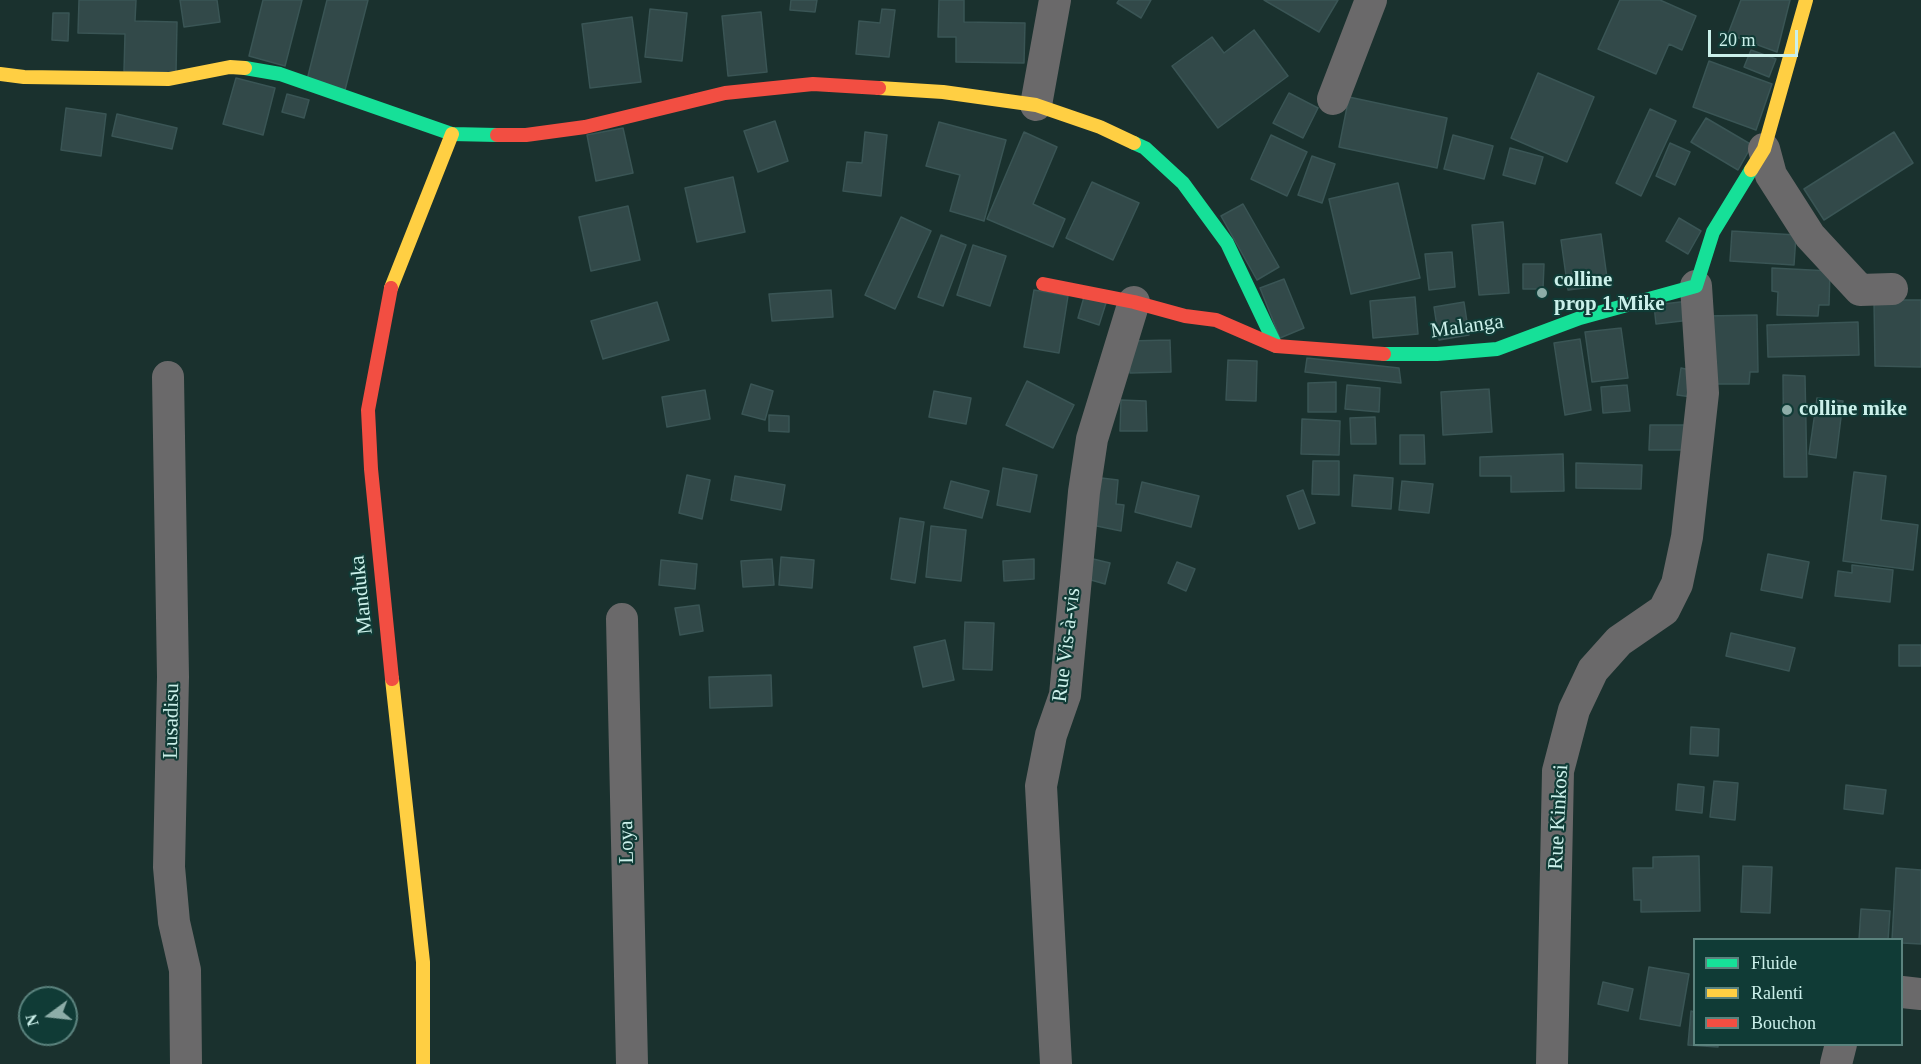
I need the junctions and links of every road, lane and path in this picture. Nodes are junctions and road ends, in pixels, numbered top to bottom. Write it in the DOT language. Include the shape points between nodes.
graph roads {
  1 [pos="1055,0"];
  2 [pos="1371,0"];
  3 [pos="1806,0"];
  4 [pos="0,74"];
  5 [pos="1333,99"];
  6 [pos="1036,105"];
  7 [pos="452,134"];
  8 [pos="1764,149"];
  9 [pos="1043,284"];
  10 [pos="1696,286"];
  11 [pos="1892,290"];
  12 [pos="1134,302"];
  13 [pos="1276,346"];
  14 [pos="168,376"];
  15 [pos="622,619"];
  16 [pos="1903,992"];
  17 [pos="1921,994"];
  18 [pos="1840,1046"];
  19 [pos="186,1064"];
  20 [pos="423,1064"];
  21 [pos="632,1064"];
  22 [pos="1056,1064"];
  23 [pos="1552,1064"];
  24 [pos="1836,1064"];
  1 -- 6 [label="street"];
  2 -- 5 [label="street"];
  3 -- 8 [label="street"];
  4 -- 7 [label="street" via="169,79 253,68"];
  6 -- 7 [label="street" via="942,92 813,84 725,93 585,127 526,135"];
  6 -- 13 [label="street" via="1100,127 1145,148 1183,183 1227,243"];
  7 -- 20 [label="street, Manduka" via="389,294 368,410 392,688 423,962"];
  8 -- 10 [label="street" via="1713,232"];
  8 -- 11 [label="street" via="1771,175 1810,236 1860,291"];
  9 -- 12 [label="street, Malanga"];
  10 -- 13 [label="street, Malanga" via="1580,318 1497,348 1389,354"];
  10 -- 23 [label="street, Rue Kinkosi" via="1703,393 1687,537 1677,584 1664,610 1619,641 1593,670 1574,710 1558,771"];
  12 -- 13 [label="street, Malanga" via="1216,320"];
  12 -- 22 [label="street, Rue Vis-à-vis" via="1092,439 1065,695 1051,735 1041,786"];
  14 -- 19 [label="street, Lusadisu" via="173,676 169,867 174,922 185,970"];
  15 -- 21 [label="street, Loya"];
  16 -- 17 [label="street"];
  18 -- 24 [label="street"];
}
